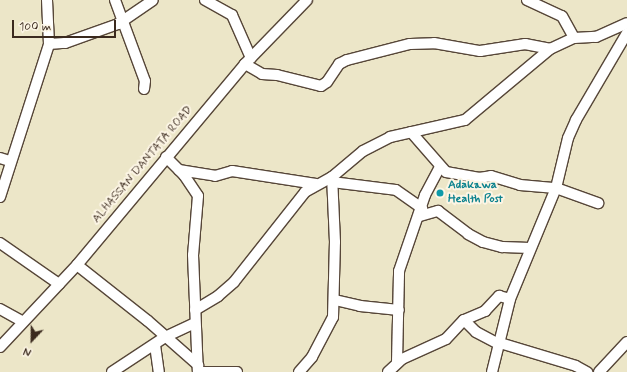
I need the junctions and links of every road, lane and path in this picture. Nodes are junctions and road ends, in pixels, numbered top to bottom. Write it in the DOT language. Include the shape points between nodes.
graph roads {
  1 [pos="47,0"];
  2 [pos="114,0"];
  3 [pos="153,0"];
  4 [pos="205,0"];
  5 [pos="308,0"];
  6 [pos="527,0"];
  7 [pos="123,21"];
  8 [pos="627,23"];
  9 [pos="627,33"];
  10 [pos="574,38"];
  11 [pos="49,44"];
  12 [pos="550,49"];
  13 [pos="248,61"];
  14 [pos="144,89"];
  15 [pos="412,132"];
  16 [pos="166,157"];
  17 [pos="5,160"];
  18 [pos="440,167"];
  19 [pos="179,170"];
  20 [pos="332,179"];
  21 [pos="316,184"];
  22 [pos="556,188"];
  23 [pos="0,197"];
  24 [pos="598,204"];
  25 [pos="421,212"];
  26 [pos="0,243"];
  27 [pos="530,248"];
  28 [pos="77,264"];
  29 [pos="59,284"];
  30 [pos="335,300"];
  31 [pos="510,300"];
  32 [pos="0,309"];
  33 [pos="196,310"];
  34 [pos="399,310"];
  35 [pos="464,320"];
  36 [pos="22,321"];
  37 [pos="196,323"];
  38 [pos="165,337"];
  39 [pos="627,342"];
  40 [pos="500,344"];
  41 [pos="155,345"];
  42 [pos="0,347"];
  43 [pos="397,362"];
  44 [pos="198,370"];
  45 [pos="112,372"];
  46 [pos="159,372"];
  47 [pos="237,372"];
  48 [pos="299,372"];
  49 [pos="388,372"];
  50 [pos="492,372"];
  51 [pos="587,372"];
  52 [pos="599,372"];
  1 -- 11 [label="street"];
  2 -- 7 [label="street"];
  3 -- 7 [label="street"];
  4 -- 13 [label="street" via="232,15"];
  5 -- 13 [label="street, ALHASSAN DANTATA ROAD"];
  6 -- 10 [label="street" via="562,16"];
  7 -- 11 [label="street" via="65,43"];
  7 -- 14 [label="street" via="145,81"];
  8 -- 10 [label="street" via="596,37"];
  9 -- 22 [label="street" via="576,120 561,158"];
  10 -- 12 [label="street"];
  11 -- 17 [label="street"];
  12 -- 13 [label="street" via="525,44 480,51 434,43 410,44 347,60 339,64 327,82 321,86 283,76 262,74"];
  12 -- 15 [label="street" via="465,120"];
  13 -- 16 [label="street, ALHASSAN DANTATA ROAD"];
  15 -- 18 [label="street"];
  15 -- 20 [label="street" via="378,142"];
  16 -- 19 [label="street"];
  16 -- 28 [label="street, ALHASSAN DANTATA ROAD"];
  17 -- 23 [label="street"];
  18 -- 22 [label="street" via="453,174 479,178 491,176 520,185"];
  18 -- 25 [label="street" via="425,195"];
  19 -- 21 [label="street" via="215,176 232,171"];
  19 -- 33 [label="street" via="198,196 193,256"];
  20 -- 21 [label="street"];
  20 -- 25 [label="street" via="396,190"];
  20 -- 30 [label="street"];
  21 -- 33 [label="street" via="295,203 234,282"];
  22 -- 24 [label="street"];
  22 -- 27 [label="street"];
  25 -- 27 [label="street" via="438,211 468,234 484,242 502,247"];
  25 -- 34 [label="street" via="399,271"];
  26 -- 29 [label="street"];
  27 -- 31 [label="street"];
  28 -- 29 [label="street, ALHASSAN DANTATA ROAD"];
  28 -- 38 [label="street"];
  29 -- 36 [label="street, ALHASSAN DANTATA ROAD"];
  30 -- 34 [label="street" via="360,306"];
  30 -- 48 [label="street" via="333,317 312,357"];
  31 -- 35 [label="street" via="499,296 485,311"];
  31 -- 40 [label="street"];
  32 -- 36 [label="street"];
  33 -- 37 [label="street"];
  34 -- 43 [label="street"];
  35 -- 40 [label="street" via="482,336"];
  35 -- 43 [label="street" via="441,342"];
  36 -- 42 [label="street, ALHASSAN DANTATA ROAD"];
  37 -- 38 [label="street"];
  37 -- 44 [label="street"];
  38 -- 41 [label="street"];
  38 -- 44 [label="street"];
  39 -- 52 [label="street"];
  40 -- 50 [label="street"];
  40 -- 51 [label="street" via="576,366"];
  41 -- 45 [label="street"];
  41 -- 46 [label="street"];
  43 -- 49 [label="street"];
  44 -- 47 [label="street"];
}
